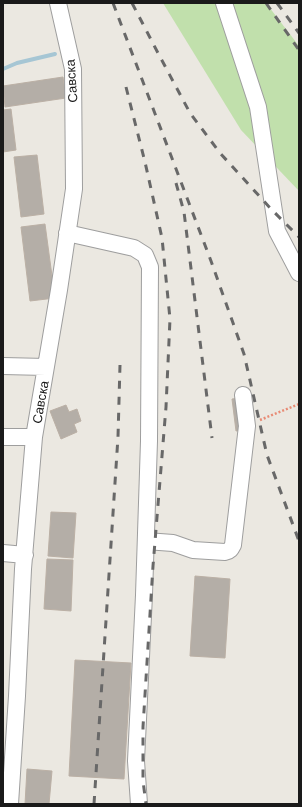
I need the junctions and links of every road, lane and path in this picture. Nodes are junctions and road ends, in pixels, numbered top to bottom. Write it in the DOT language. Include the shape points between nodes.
graph roads {
  1 [pos="58,3"];
  2 [pos="224,3"];
  3 [pos="67,233"];
  4 [pos="299,273"];
  5 [pos="3,366"];
  6 [pos="46,367"];
  7 [pos="243,395"];
  8 [pos="299,404"];
  9 [pos="247,426"];
  10 [pos="34,436"];
  11 [pos="3,437"];
  12 [pos="146,541"];
  13 [pos="3,553"];
  14 [pos="25,555"];
  15 [pos="10,804"];
  16 [pos="139,804"];
  1 -- 3 [label="street, Савска" via="73,69 74,189"];
  2 -- 4 [label="street" via="258,107 277,231"];
  3 -- 6 [label="street, Савска"];
  3 -- 12 [label="street" via="134,248 145,256 150,267"];
  5 -- 6 [label="street"];
  6 -- 10 [label="street, Савска"];
  7 -- 9 [label="street"];
  8 -- 9 [label="path"];
  9 -- 12 [label="street" via="231,549 225,552 193,550 173,543"];
  10 -- 11 [label="street"];
  10 -- 14 [label="street, Савска"];
  12 -- 16 [label="street" via="136,761"];
  13 -- 14 [label="street"];
  14 -- 15 [label="street, Савска"];
}
